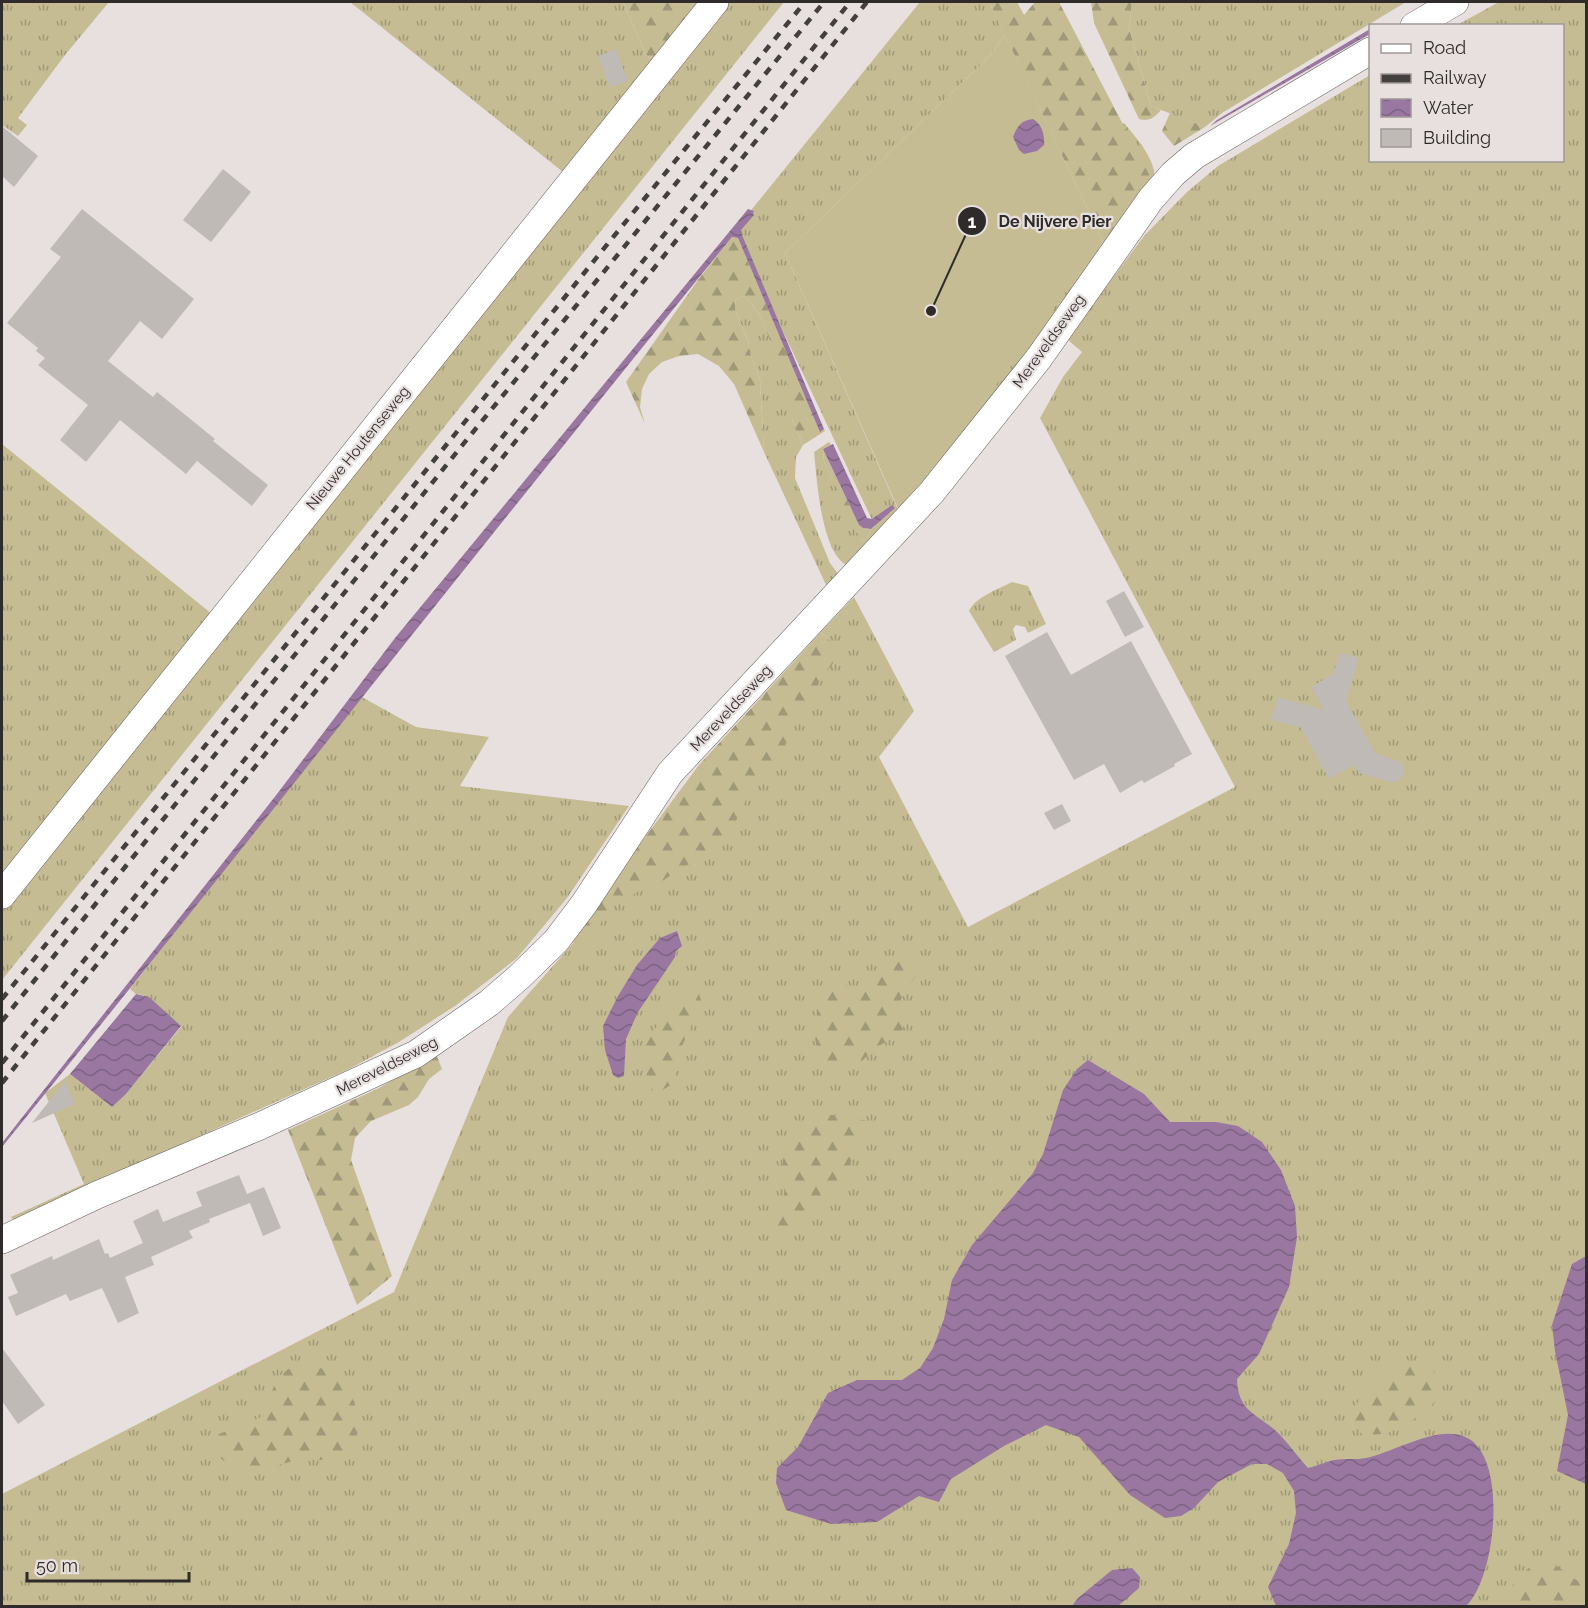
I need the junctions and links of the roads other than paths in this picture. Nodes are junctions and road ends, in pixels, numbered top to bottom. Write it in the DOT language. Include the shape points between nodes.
graph roads {
  1 [pos="715,2"];
  2 [pos="1455,2"];
  3 [pos="1417,24"];
  4 [pos="1369,52"];
  5 [pos="2,895"];
  6 [pos="2,1240"];
  1 -- 5 [label="street, Nieuwe Houtenseweg"];
  2 -- 3 [label="street"];
  4 -- 6 [label="street, Mereveldseweg" via="1194,156 1173,174 1151,199 1039,358 932,492 670,773 556,941 489,1004 416,1054 375,1074"];
}
